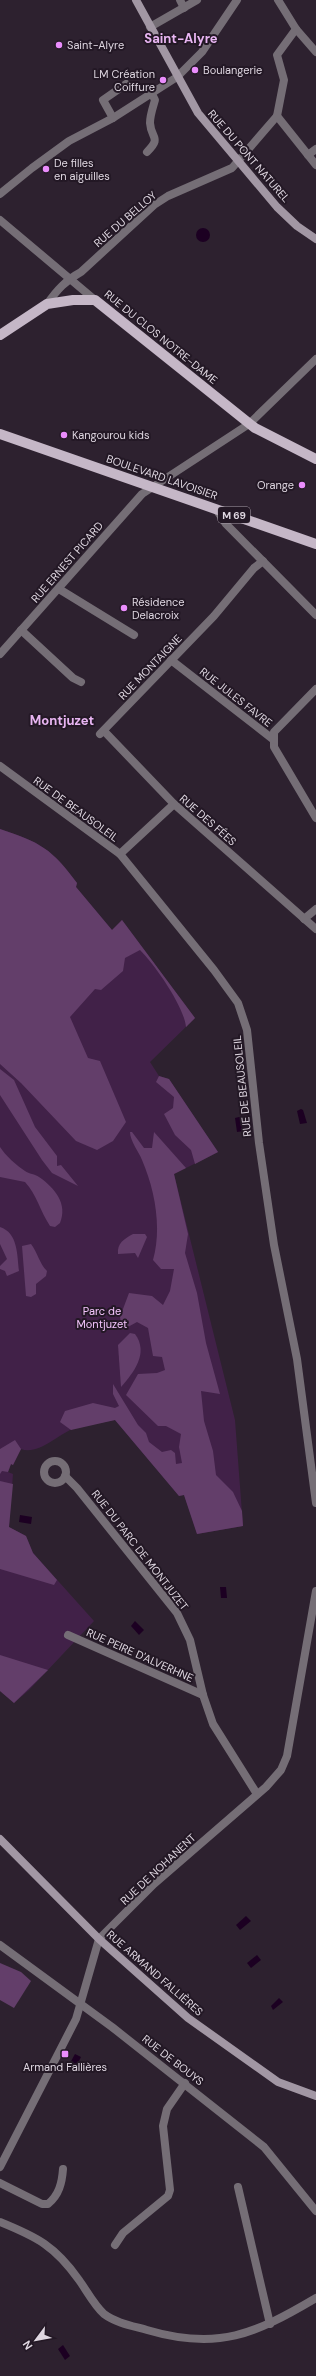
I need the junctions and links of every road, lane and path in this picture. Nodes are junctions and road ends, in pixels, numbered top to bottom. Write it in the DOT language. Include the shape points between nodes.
graph roads {
  1 [pos="136,0"];
  2 [pos="180,0"];
  3 [pos="196,0"];
  4 [pos="237,0"];
  5 [pos="278,0"];
  6 [pos="184,8"];
  7 [pos="150,27"];
  8 [pos="296,29"];
  9 [pos="316,52"];
  10 [pos="177,77"];
  11 [pos="126,84"];
  12 [pos="152,94"];
  13 [pos="277,116"];
  14 [pos="113,118"];
  15 [pos="316,149"];
  16 [pos="147,152"];
  17 [pos="308,155"];
  18 [pos="239,160"];
  19 [pos="316,165"];
  20 [pos="0,194"];
  21 [pos="0,220"];
  22 [pos="316,239"];
  23 [pos="70,278"];
  24 [pos="95,300"];
  25 [pos="47,304"];
  26 [pos="0,335"];
  27 [pos="316,359"];
  28 [pos="249,424"];
  29 [pos="0,434"];
  30 [pos="316,459"];
  31 [pos="152,487"];
  32 [pos="216,509"];
  33 [pos="316,544"];
  34 [pos="262,561"];
  35 [pos="59,589"];
  36 [pos="315,611"];
  37 [pos="21,630"];
  38 [pos="134,635"];
  39 [pos="0,654"];
  40 [pos="171,660"];
  41 [pos="81,682"];
  42 [pos="316,689"];
  43 [pos="102,732"];
  44 [pos="274,740"];
  45 [pos="0,766"];
  46 [pos="174,804"];
  47 [pos="316,818"];
  48 [pos="120,854"];
  49 [pos="316,909"];
  50 [pos="304,919"];
  51 [pos="316,929"];
  52 [pos="65,1476"];
  53 [pos="316,1503"];
  54 [pos="316,1591"];
  55 [pos="68,1634"];
  56 [pos="203,1695"];
  57 [pos="257,1794"];
  58 [pos="0,1839"];
  59 [pos="99,1939"];
  60 [pos="0,1945"];
  61 [pos="81,2005"];
  62 [pos="185,2083"];
  63 [pos="316,2096"];
  64 [pos="0,2168"];
  65 [pos="63,2170"];
  66 [pos="0,2183"];
  67 [pos="238,2187"];
  68 [pos="316,2211"];
  69 [pos="0,2222"];
  70 [pos="115,2245"];
  71 [pos="316,2298"];
  72 [pos="270,2324"];
  1 -- 7 [label="street, RUE DU PONT NATUREL"];
  2 -- 6 [label="street"];
  3 -- 6 [label="street"];
  4 -- 10 [label="street" via="202,52"];
  5 -- 8 [label="street"];
  6 -- 7 [label="street"];
  7 -- 10 [label="street, RUE DU PONT NATUREL"];
  8 -- 9 [label="street"];
  8 -- 13 [label="street" via="277,55 284,80"];
  10 -- 12 [label="street"];
  10 -- 18 [label="street, RUE DU PONT NATUREL" via="198,113"];
  11 -- 14 [label="street" via="104,100"];
  12 -- 14 [label="street"];
  12 -- 16 [label="street" via="155,100 150,124 156,140"];
  13 -- 17 [label="street"];
  13 -- 18 [label="street, RUE DU BELLOY"];
  14 -- 20 [label="street" via="69,141"];
  15 -- 17 [label="street"];
  17 -- 19 [label="street"];
  18 -- 22 [label="street, RUE DU PONT NATUREL" via="277,206 297,226"];
  18 -- 23 [label="street, RUE DU BELLOY" via="226,172 168,196 154,205 81,272"];
  21 -- 23 [label="street, RUE DU CLOS NOTRE-DAME"];
  23 -- 24 [label="street, RUE DU CLOS NOTRE-DAME"];
  23 -- 25 [label="street, RUE DU BELLOY"];
  24 -- 25 [label="main road"];
  24 -- 28 [label="main road, RUE DU CLOS NOTRE-DAME"];
  25 -- 26 [label="main road"];
  27 -- 28 [label="street, RUE ERNEST PICARD"];
  28 -- 30 [label="main road, RUE DU CLOS NOTRE-DAME"];
  28 -- 31 [label="street, RUE ERNEST PICARD"];
  29 -- 31 [label="main road, BOULEVARD LAVOISIER / M 69"];
  31 -- 32 [label="main road, BOULEVARD LAVOISIER / M 69"];
  31 -- 35 [label="street, RUE ERNEST PICARD" via="142,494"];
  32 -- 33 [label="main road, BOULEVARD LAVOISIER / M 69"];
  32 -- 34 [label="street" via="226,524"];
  34 -- 36 [label="street"];
  34 -- 40 [label="street, RUE MONTAIGNE"];
  35 -- 37 [label="street, RUE ERNEST PICARD"];
  35 -- 38 [label="street"];
  37 -- 39 [label="street, RUE ERNEST PICARD"];
  37 -- 41 [label="street" via="72,678"];
  40 -- 43 [label="street, RUE MONTAIGNE"];
  40 -- 44 [label="street, RUE JULES FAVRE"];
  42 -- 44 [label="street" via="274,732"];
  43 -- 46 [label="street, RUE DES FÉES"];
  44 -- 47 [label="street, RUE JULES FAVRE" via="274,747"];
  45 -- 48 [label="street, RUE DE BEAUSOLEIL"];
  46 -- 48 [label="street"];
  46 -- 50 [label="street, RUE DES FÉES"];
  48 -- 53 [label="street, RUE DE BEAUSOLEIL" via="233,994 242,1012 247,1030 259,1143 272,1229 297,1358"];
  49 -- 50 [label="street"];
  50 -- 51 [label="street, RUE DES FÉES"];
  52 -- 56 [label="street, RUE DU PARC DE MONTJUZET" via="178,1613 190,1640"];
  54 -- 57 [label="street, RUE DE NOHANENT" via="287,1756 281,1770"];
  55 -- 56 [label="street, RUE PEIRE D'ALVERHNE"];
  56 -- 57 [label="street, RUE DU PARC DE MONTJUZET" via="213,1724"];
  57 -- 59 [label="street, RUE DE NOHANENT" via="154,1884"];
  58 -- 59 [label="street, RUE ARMAND FALLIÈRES"];
  59 -- 61 [label="street, RUE DE NOHANENT"];
  59 -- 63 [label="street, RUE ARMAND FALLIÈRES" via="188,2018 278,2082"];
  60 -- 61 [label="street, RUE DE BOUYS" via="40,1972"];
  61 -- 62 [label="street, RUE DE BOUYS"];
  61 -- 64 [label="street, RUE DE NOHANENT" via="70,2032"];
  62 -- 68 [label="street, RUE DE BOUYS" via="264,2147"];
  62 -- 70 [label="street" via="167,2109 163,2126 170,2190 168,2196 122,2233"];
  65 -- 66 [label="street" via="62,2183 48,2204 42,2204"];
  67 -- 72 [label="street"];
  69 -- 72 [label="street" via="44,2242 55,2250 104,2314 119,2322 197,2341 251,2332"];
  71 -- 72 [label="street"];
}
